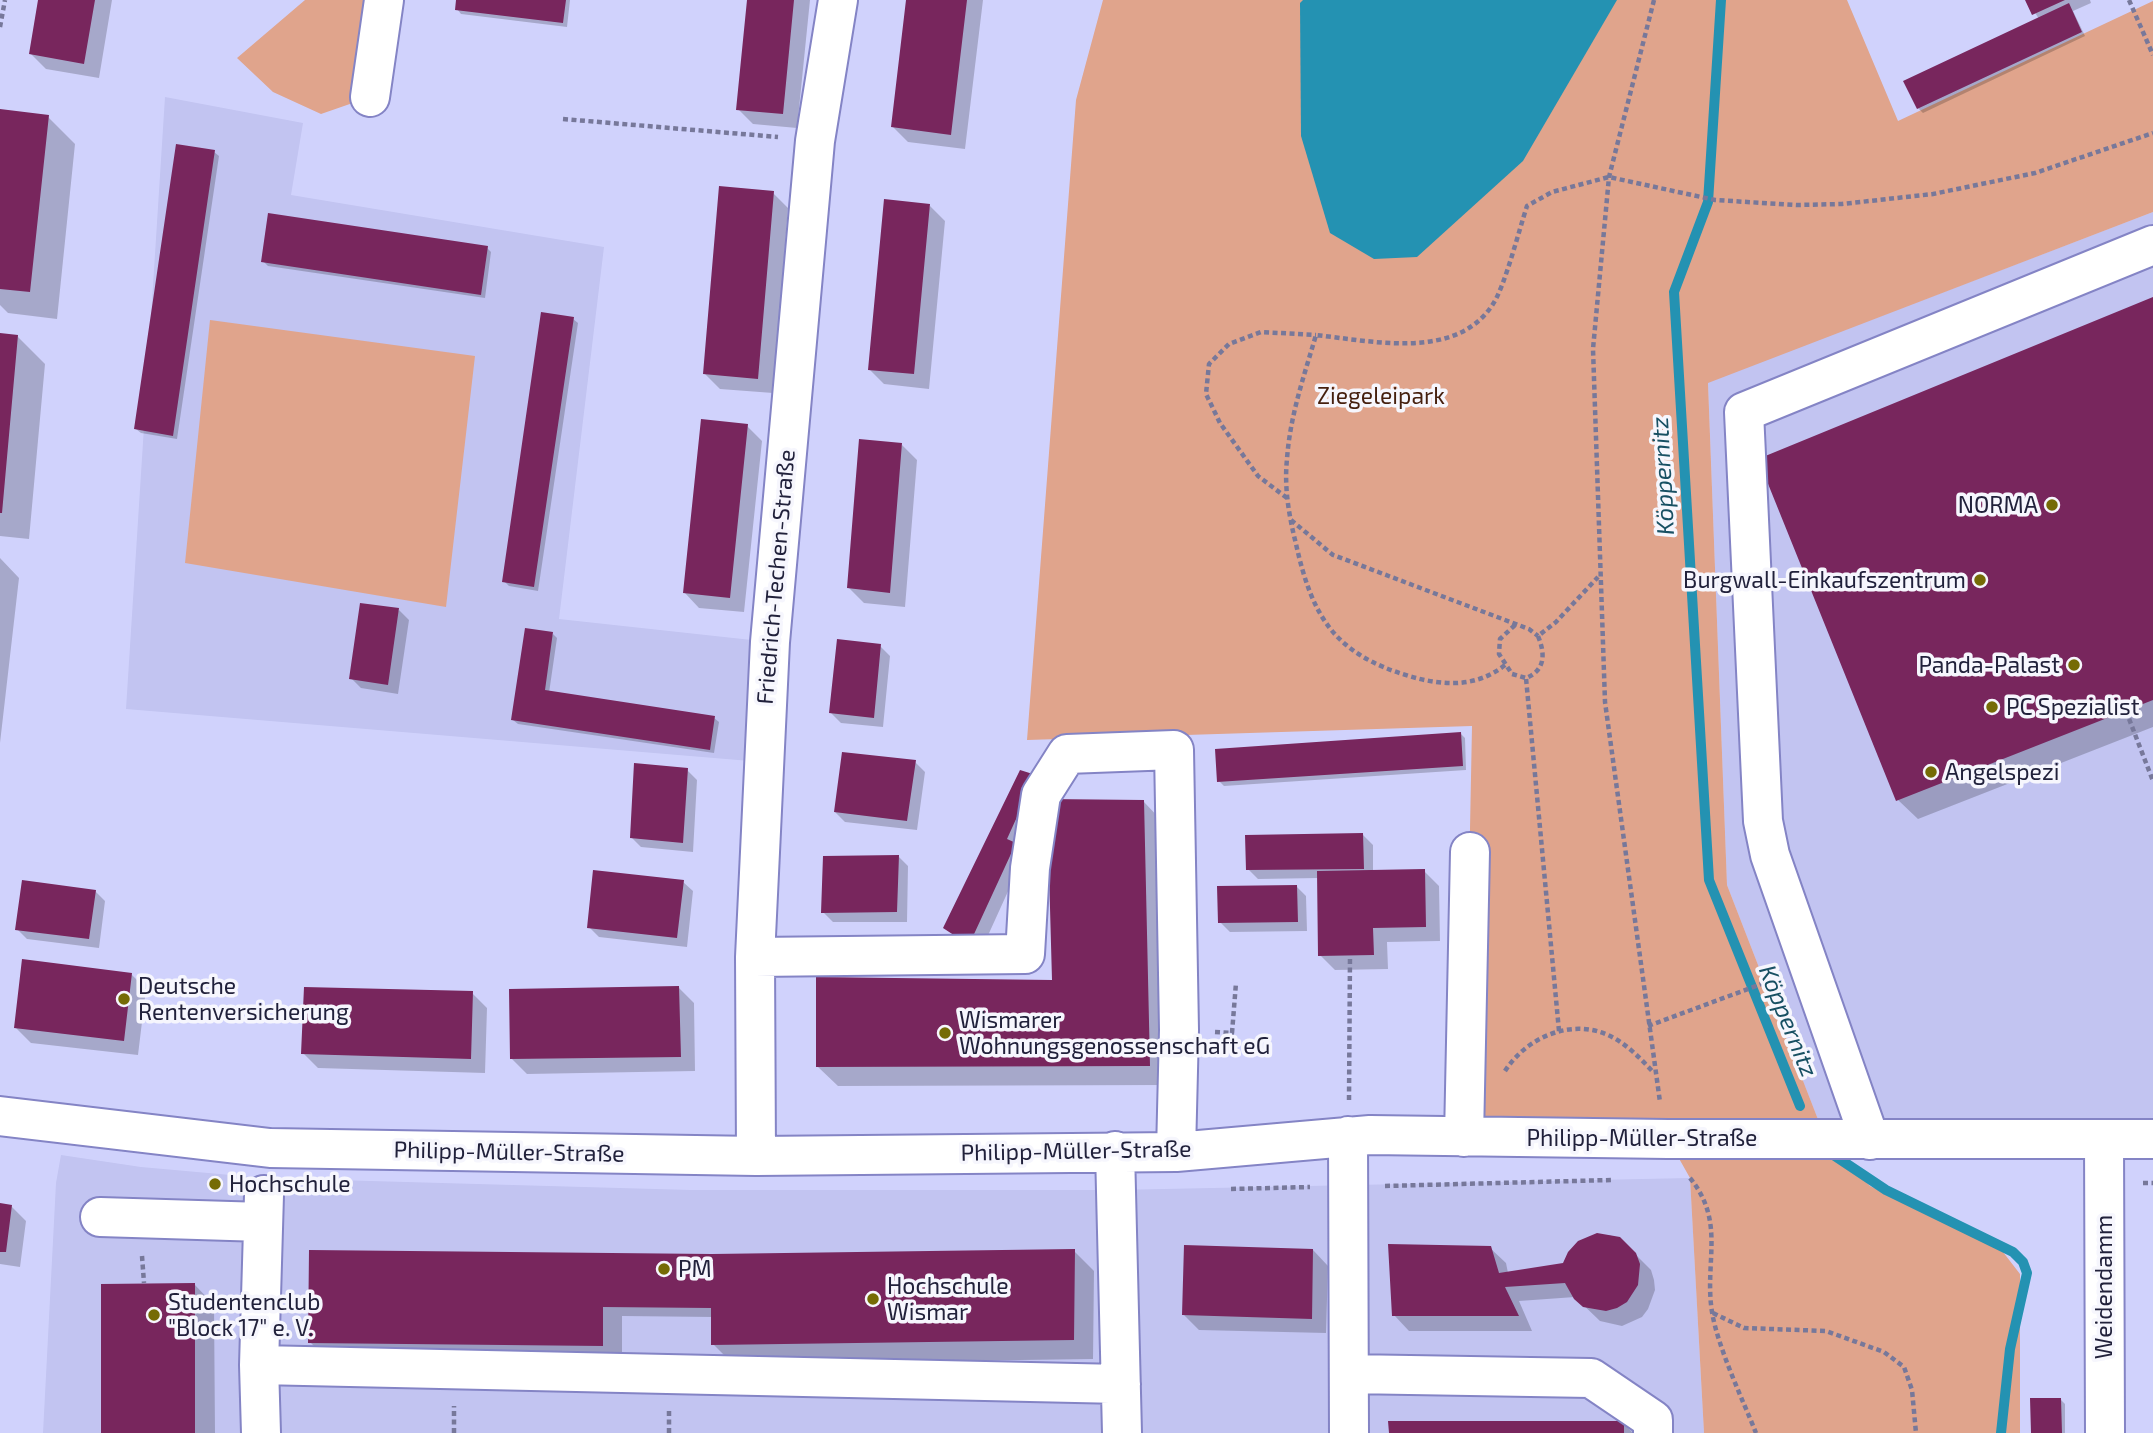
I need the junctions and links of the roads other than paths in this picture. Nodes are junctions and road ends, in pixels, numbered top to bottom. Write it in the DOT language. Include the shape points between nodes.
graph roads {
  1 [pos="384,0"];
  2 [pos="838,0"];
  3 [pos="370,97"];
  4 [pos="2153,245"];
  5 [pos="1469,852"];
  6 [pos="755,957"];
  7 [pos="0,1116"];
  8 [pos="1348,1124"];
  9 [pos="1464,1137"];
  10 [pos="2153,1139"];
  11 [pos="1871,1140"];
  12 [pos="2104,1140"];
  13 [pos="1115,1151"];
  14 [pos="1175,1152"];
  15 [pos="756,1156"];
  16 [pos="100,1217"];
  17 [pos="258,1365"];
  18 [pos="1349,1374"];
  19 [pos="1121,1384"];
  20 [pos="261,1433"];
  21 [pos="1122,1433"];
  22 [pos="1349,1433"];
  23 [pos="1653,1433"];
  24 [pos="2105,1433"];
  1 -- 3 [label="street"];
  2 -- 6 [label="street, Friedrich-Techen-Straße" via="815,141 769,642"];
  4 -- 11 [label="street" via="1744,412 1763,821 1770,855"];
  5 -- 9 [label="street"];
  6 -- 14 [label="street" via="1026,954 1030,868 1041,795 1067,754 1174,751 1179,1030"];
  6 -- 15 [label="street, Friedrich-Techen-Straße"];
  7 -- 15 [label="street, Philipp-Müller-Straße" via="270,1148"];
  8 -- 9 [label="street, Philipp-Müller-Straße"];
  8 -- 14 [label="street, Philipp-Müller-Straße"];
  8 -- 18 [label="street"];
  9 -- 11 [label="street, Philipp-Müller-Straße"];
  10 -- 12 [label="street, Philipp-Müller-Straße"];
  11 -- 12 [label="street, Philipp-Müller-Straße"];
  12 -- 24 [label="street, Weidendamm"];
  13 -- 14 [label="street, Philipp-Müller-Straße"];
  13 -- 15 [label="street, Philipp-Müller-Straße"];
  13 -- 19 [label="street"];
  16 -- 17 [label="street" via="263,1208"];
  17 -- 19 [label="street"];
  17 -- 20 [label="street"];
  18 -- 22 [label="street"];
  18 -- 23 [label="street" via="1591,1378 1653,1420"];
  19 -- 21 [label="street"];
}
